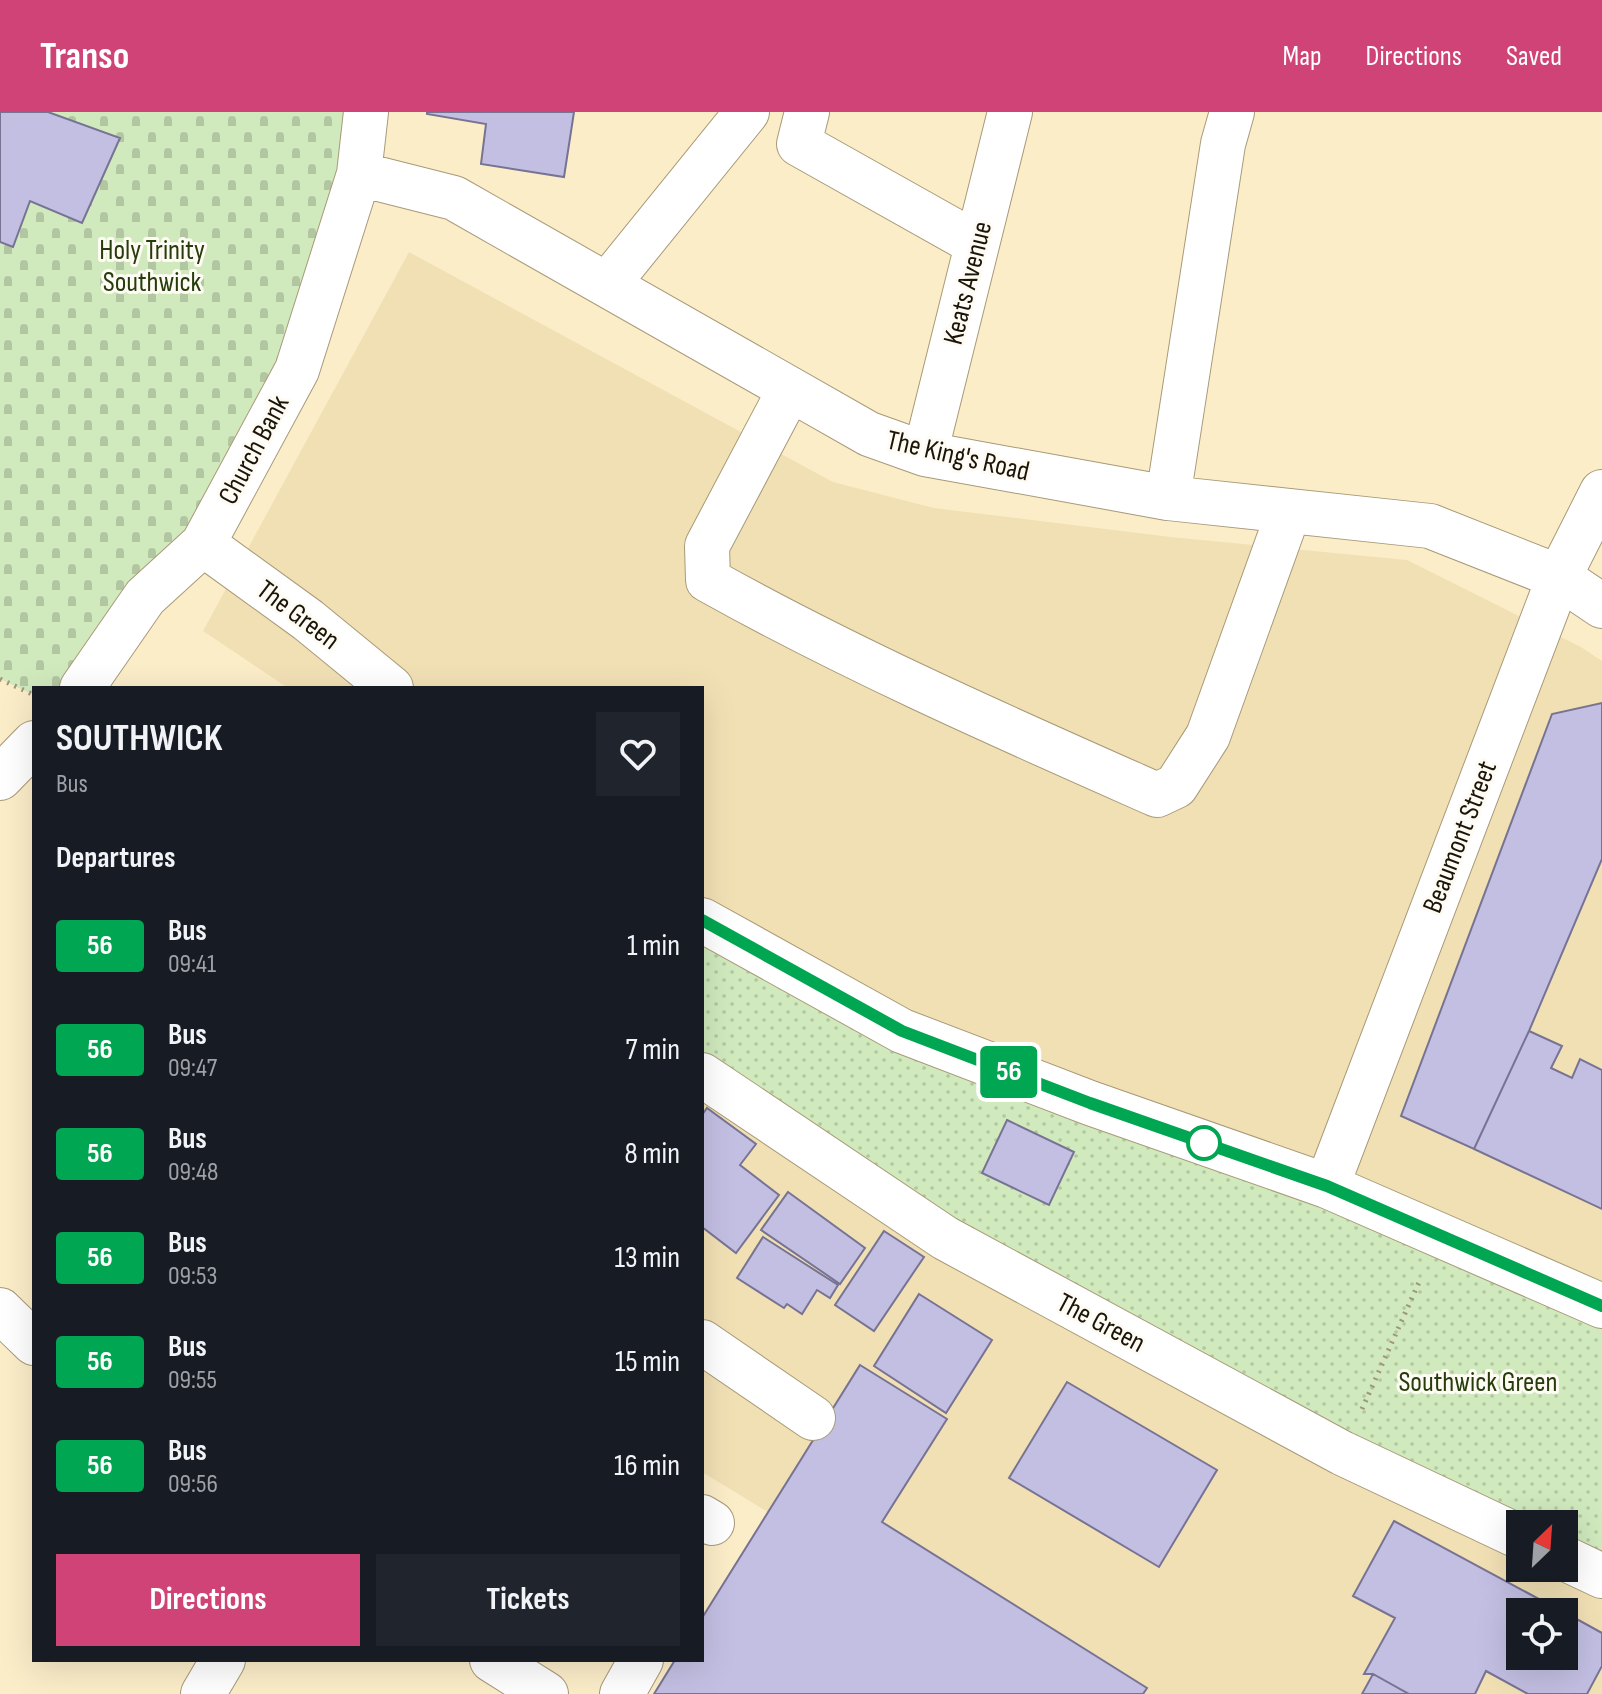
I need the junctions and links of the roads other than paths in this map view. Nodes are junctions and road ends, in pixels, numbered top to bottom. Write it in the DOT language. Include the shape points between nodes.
graph roads {
  1 [pos="366,112"];
  2 [pos="747,112"];
  3 [pos="807,112"];
  4 [pos="1010,112"];
  5 [pos="1232,112"];
  6 [pos="359,174"];
  7 [pos="977,244"];
  8 [pos="607,285"];
  9 [pos="790,389"];
  10 [pos="925,454"];
  11 [pos="1602,492"];
  12 [pos="1168,498"];
  13 [pos="1289,511"];
  14 [pos="203,544"];
  15 [pos="1559,577"];
  16 [pos="1602,606"];
  17 [pos="83,686"];
  18 [pos="389,686"];
  19 [pos="32,745"];
  20 [pos="0,778"];
  21 [pos="704,921"];
  22 [pos="704,1076"];
  23 [pos="1327,1186"];
  24 [pos="1602,1306"];
  25 [pos="0,1310"];
  26 [pos="32,1341"];
  27 [pos="704,1343"];
  28 [pos="813,1418"];
  29 [pos="1506,1530"];
  30 [pos="1578,1565"];
  31 [pos="1602,1576"];
  32 [pos="222,1662"];
  33 [pos="495,1662"];
  34 [pos="640,1662"];
  35 [pos="203,1694"];
  36 [pos="546,1694"];
  37 [pos="622,1694"];
  1 -- 6 [label="street, Church Bank"];
  2 -- 8 [label="street"];
  3 -- 7 [label="street" via="799,144"];
  4 -- 7 [label="street, Keats Avenue"];
  5 -- 12 [label="street"];
  6 -- 8 [label="street, The King's Road" via="454,198"];
  6 -- 14 [label="street, Church Bank" via="297,370"];
  7 -- 10 [label="street, Keats Avenue"];
  8 -- 9 [label="street, The King's Road"];
  9 -- 10 [label="street, The King's Road" via="869,434"];
  9 -- 13 [label="street" via="707,546 708,580 809,634 1157,795 1176,786 1208,736"];
  10 -- 12 [label="street, The King's Road"];
  11 -- 15 [label="street, Beaumont Street"];
  12 -- 13 [label="street, The King's Road"];
  13 -- 15 [label="street, The King's Road" via="1430,526"];
  14 -- 17 [label="street, Church Bank" via="145,597"];
  14 -- 18 [label="street, The Green"];
  15 -- 16 [label="street, The King's Road"];
  15 -- 23 [label="street, Beaumont Street"];
  19 -- 20 [label="street"];
  21 -- 23 [label="street" via="902,1031"];
  22 -- 29 [label="street, The Green" via="945,1238 1342,1453"];
  23 -- 24 [label="street"];
  25 -- 26 [label="street"];
  27 -- 28 [label="street"];
  30 -- 31 [label="street"];
  32 -- 35 [label="street"];
  33 -- 36 [label="street"];
  34 -- 37 [label="street"];
}
